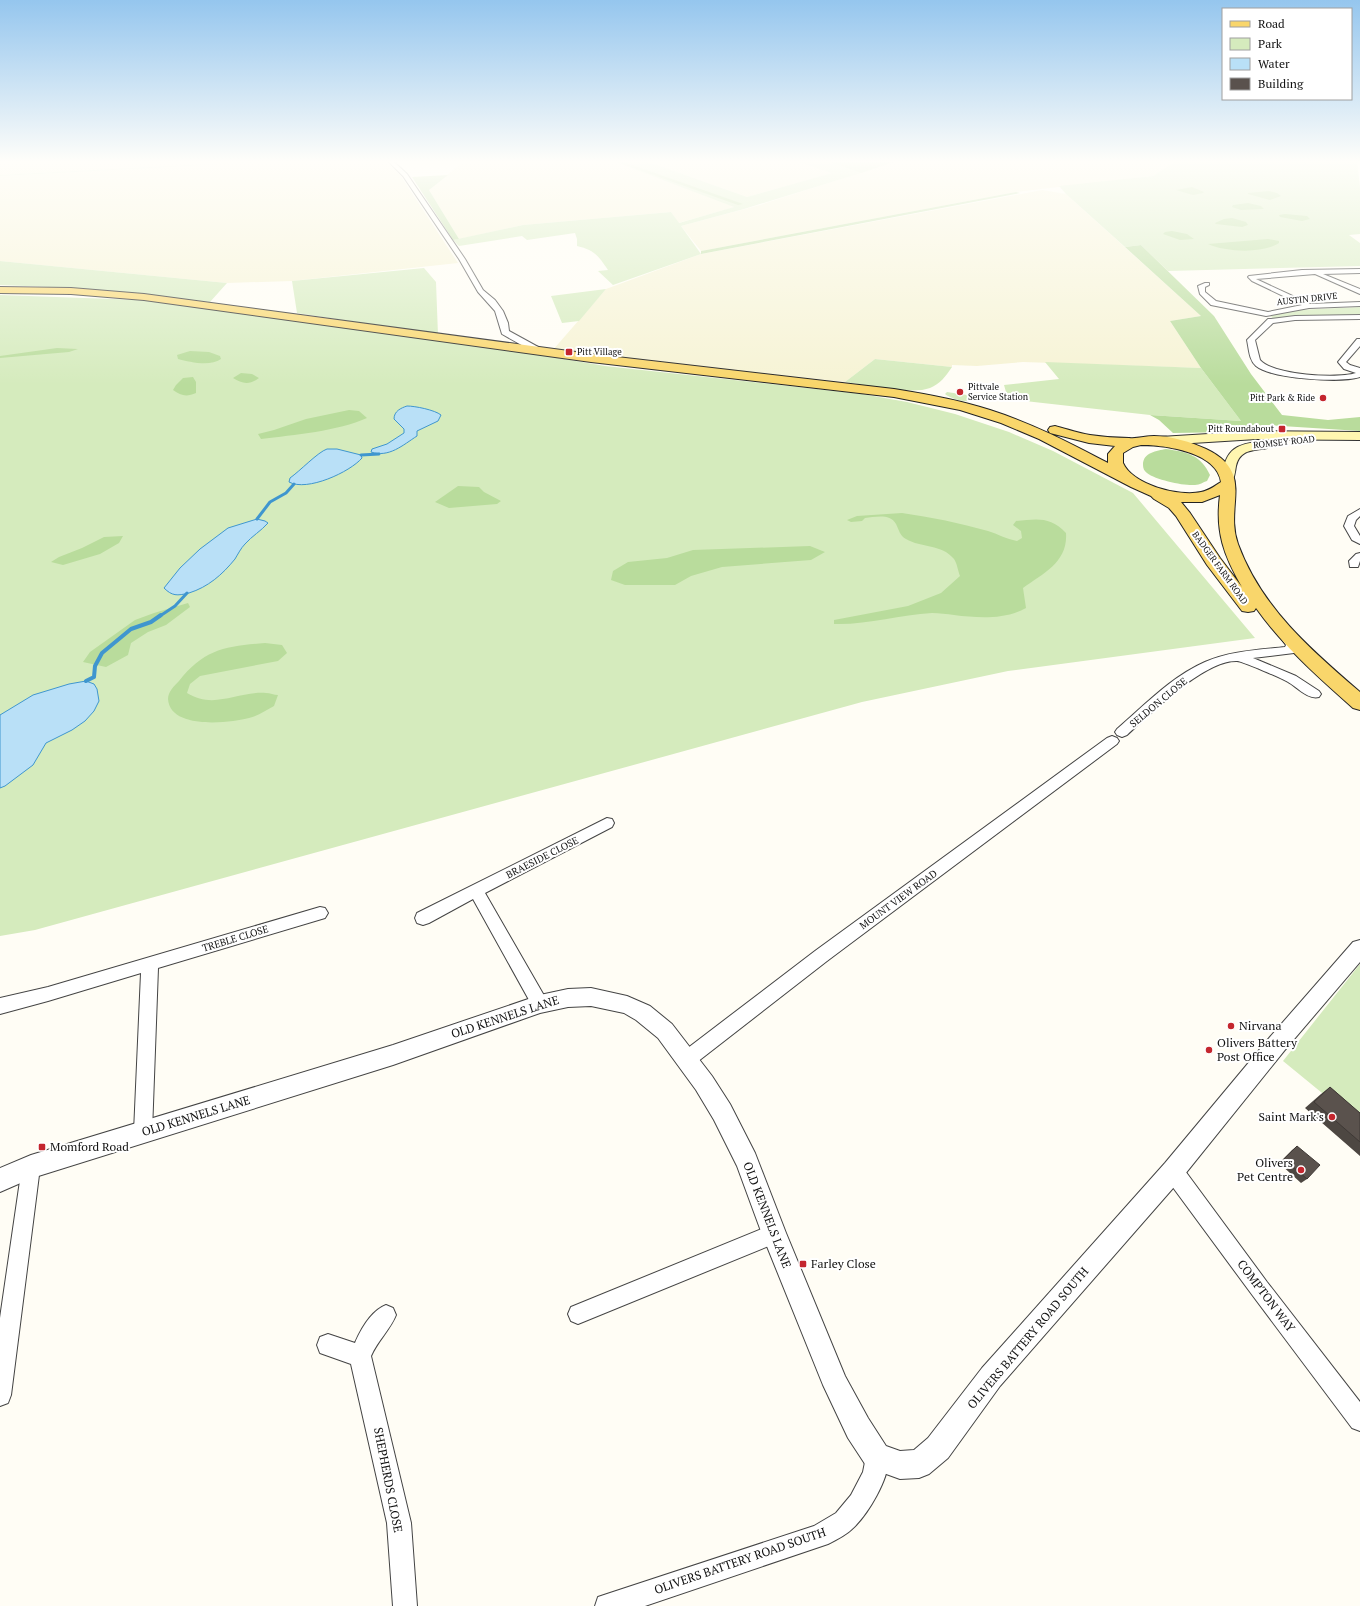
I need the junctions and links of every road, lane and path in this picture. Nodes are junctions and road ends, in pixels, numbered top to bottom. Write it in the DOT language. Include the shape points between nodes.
graph roads {
  1 [pos="447,236"];
  2 [pos="1360,271"];
  3 [pos="1318,272"];
  4 [pos="1207,284"];
  5 [pos="0,290"];
  6 [pos="1360,292"];
  7 [pos="1360,304"];
  8 [pos="1309,306"];
  9 [pos="1268,317"];
  10 [pos="1360,317"];
  11 [pos="505,332"];
  12 [pos="1360,342"];
  13 [pos="493,344"];
  14 [pos="537,350"];
  15 [pos="1360,372"];
  16 [pos="988,414"];
  17 [pos="1360,437"];
  18 [pos="1160,441"];
  19 [pos="1133,443"];
  20 [pos="1228,480"];
  21 [pos="1142,487"];
  22 [pos="1360,512"];
  23 [pos="1360,541"];
  24 [pos="1275,623"];
  25 [pos="1290,650"];
  26 [pos="1238,657"];
  27 [pos="1315,694"];
  28 [pos="1359,704"];
  29 [pos="1117,736"];
  30 [pos="607,823"];
  31 [pos="476,891"];
  32 [pos="320,913"];
  33 [pos="423,918"];
  34 [pos="1360,948"];
  35 [pos="150,964"];
  36 [pos="540,1004"];
  37 [pos="0,1006"];
  38 [pos="686,1060"];
  39 [pos="143,1132"];
  40 [pos="31,1168"];
  41 [pos="1173,1171"];
  42 [pos="0,1180"];
  43 [pos="774,1234"];
  44 [pos="578,1314"];
  45 [pos="386,1315"];
  46 [pos="328,1345"];
  47 [pos="360,1356"];
  48 [pos="0,1396"];
  49 [pos="1360,1420"];
  50 [pos="877,1457"];
  51 [pos="405,1606"];
  52 [pos="607,1606"];
  1 -- 11 [label="street" via="480,291 499,312"];
  2 -- 3 [label="street"];
  3 -- 6 [label="street"];
  3 -- 8 [label="street" via="1251,277"];
  4 -- 9 [label="street" via="1201,286 1202,293 1214,302"];
  5 -- 13 [label="main road" via="71,291 144,297"];
  7 -- 8 [label="street, AUSTIN DRIVE"];
  8 -- 9 [label="street, AUSTIN DRIVE"];
  9 -- 10 [label="street"];
  9 -- 15 [label="street" via="1251,340 1255,358 1260,366 1282,374 1340,378 1352,378"];
  11 -- 13 [label="street"];
  11 -- 14 [label="street"];
  12 -- 15 [label="street" via="1342,362"];
  13 -- 14 [label="main road"];
  14 -- 16 [label="main road" via="894,392"];
  16 -- 19 [label="main road" via="1011,417 1084,438"];
  16 -- 21 [label="main road" via="1052,439"];
  17 -- 18 [label="main road, ROMSEY ROAD" via="1257,435"];
  17 -- 20 [label="main road, ROMSEY ROAD" via="1249,446 1239,450 1229,462"];
  18 -- 19 [label="main road"];
  18 -- 20 [label="main road" via="1182,445 1206,454 1222,467"];
  19 -- 21 [label="main road" via="1118,451 1115,456 1116,465 1123,474"];
  20 -- 21 [label="main road" via="1215,493 1203,497 1172,497"];
  20 -- 24 [label="main road, BADGER FARM ROAD" via="1226,529 1231,548 1246,582"];
  21 -- 25 [label="main road, BADGER FARM ROAD" via="1175,506 1182,513 1213,561 1247,606"];
  22 -- 23 [label="street" via="1354,514 1349,524 1350,531"];
  24 -- 25 [label="street, BADGER FARM ROAD" via="1292,645"];
  24 -- 28 [label="main road, BADGER FARM ROAD"];
  25 -- 26 [label="street, SELDON CLOSE"];
  25 -- 28 [label="main road, BADGER FARM ROAD" via="1316,674"];
  26 -- 27 [label="street" via="1275,670"];
  26 -- 29 [label="street, SELDON CLOSE" via="1222,660 1183,680"];
  29 -- 38 [label="street, MOUNT VIEW ROAD" via="821,956"];
  30 -- 31 [label="street, BRAESIDE CLOSE"];
  31 -- 33 [label="street, BRAESIDE CLOSE"];
  31 -- 36 [label="street"];
  32 -- 35 [label="street, TREBLE CLOSE"];
  34 -- 41 [label="street, OLIVERS BATTERY ROAD SOUTH"];
  35 -- 37 [label="street, TREBLE CLOSE"];
  35 -- 39 [label="street"];
  36 -- 38 [label="street, OLD KENNELS LANE" via="568,998 591,997 627,1005 643,1013 665,1031"];
  36 -- 39 [label="street, OLD KENNELS LANE" via="393,1055"];
  38 -- 43 [label="street, OLD KENNELS LANE" via="726,1119 746,1161"];
  39 -- 40 [label="street, OLD KENNELS LANE"];
  40 -- 42 [label="street, OLD KENNELS LANE"];
  40 -- 48 [label="street"];
  41 -- 49 [label="street, COMPTON WAY"];
  41 -- 50 [label="street, OLIVERS BATTERY ROAD SOUTH" via="991,1377 938,1448 919,1464 900,1465"];
  43 -- 44 [label="street"];
  43 -- 50 [label="street, OLD KENNELS LANE" via="836,1385 858,1428"];
  45 -- 47 [label="street" via="369,1336"];
  46 -- 47 [label="street"];
  47 -- 51 [label="street, SHEPHERDS CLOSE" via="399,1523"];
  50 -- 52 [label="street, OLIVERS BATTERY ROAD SOUTH" via="874,1475 859,1503 844,1521 820,1536"];
}
